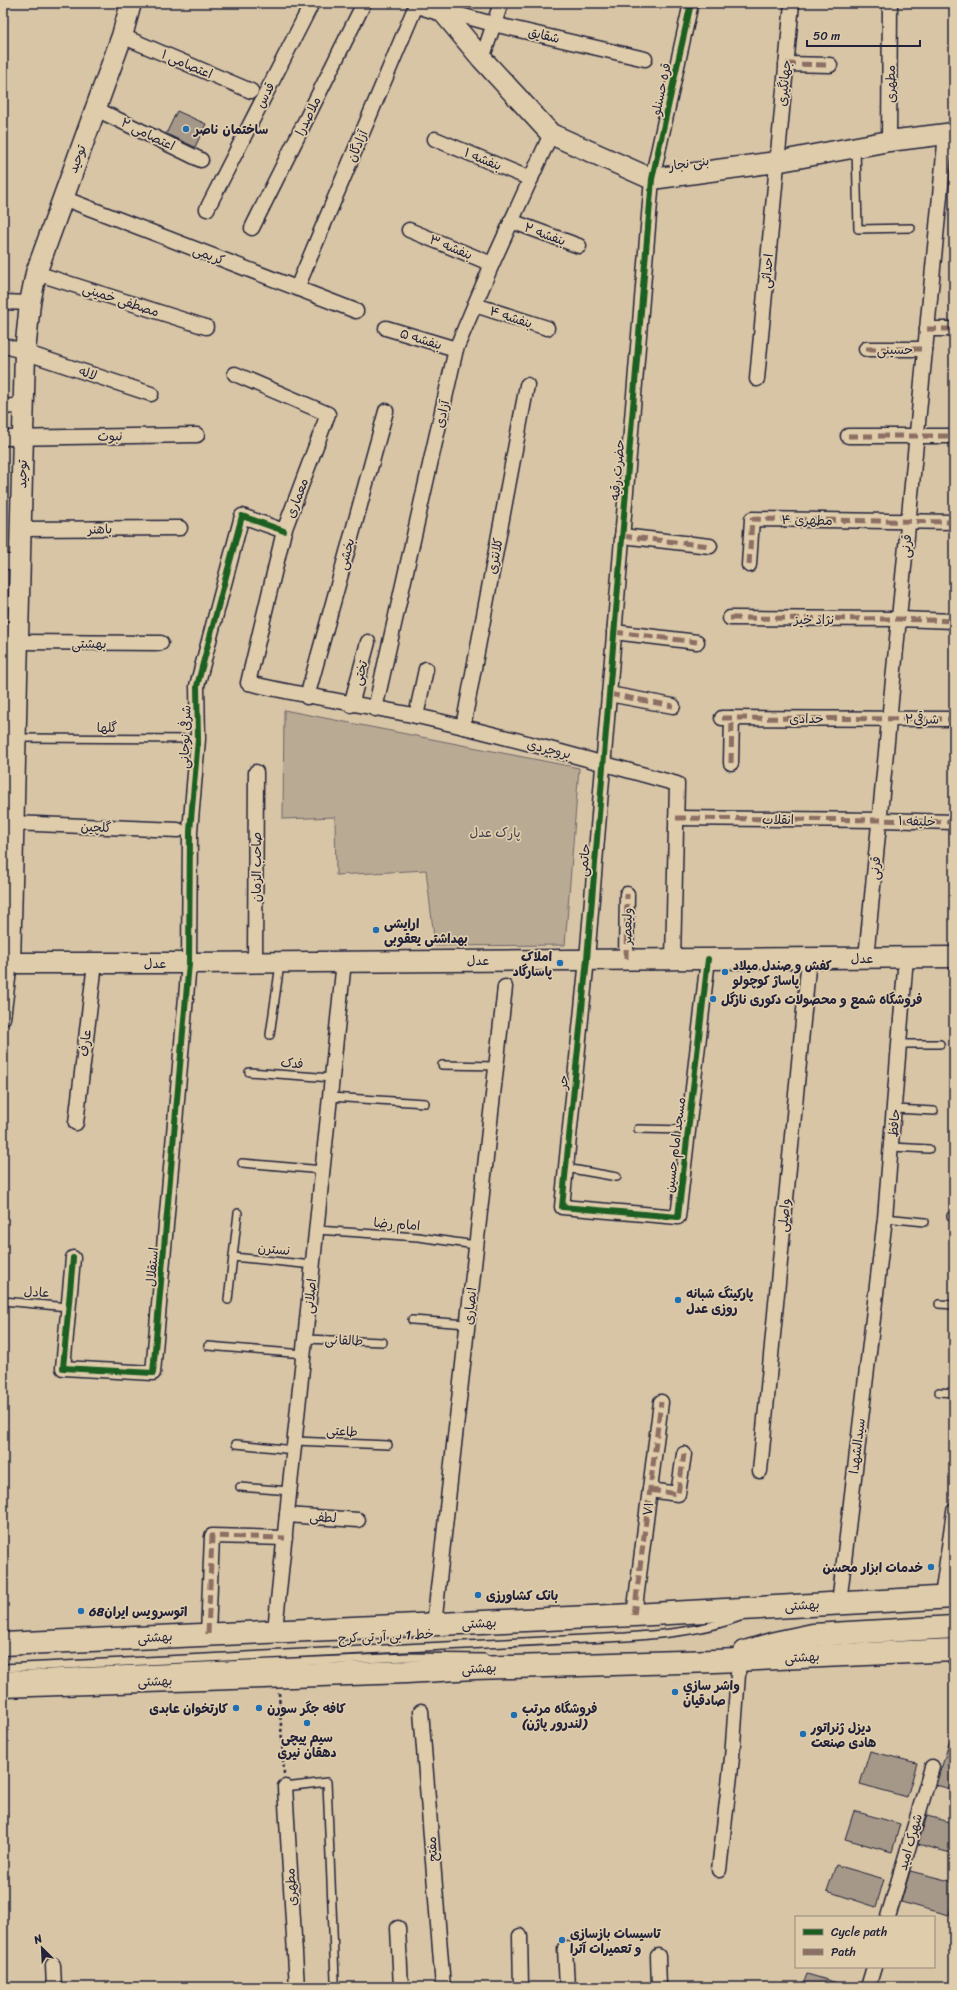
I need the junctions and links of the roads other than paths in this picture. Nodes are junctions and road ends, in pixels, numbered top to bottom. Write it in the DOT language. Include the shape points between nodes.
graph roads {
  1 [pos="131,3"];
  2 [pos="312,3"];
  3 [pos="364,3"];
  4 [pos="418,3"];
  5 [pos="501,3"];
  6 [pos="691,3"];
  7 [pos="792,3"];
  8 [pos="890,3"];
  9 [pos="443,7"];
  10 [pos="494,24"];
  11 [pos="122,36"];
  12 [pos="482,59"];
  13 [pos="645,59"];
  14 [pos="786,64"];
  15 [pos="830,66"];
  16 [pos="251,91"];
  17 [pos="96,109"];
  18 [pos="551,134"];
  19 [pos="950,134"];
  20 [pos="436,139"];
  21 [pos="889,141"];
  22 [pos="856,147"];
  23 [pos="201,160"];
  24 [pos="776,162"];
  25 [pos="531,179"];
  26 [pos="652,179"];
  27 [pos="63,198"];
  28 [pos="207,209"];
  29 [pos="511,222"];
  30 [pos="252,228"];
  31 [pos="911,228"];
  32 [pos="409,230"];
  33 [pos="579,246"];
  34 [pos="492,264"];
  35 [pos="36,273"];
  36 [pos="297,288"];
  37 [pos="3,302"];
  38 [pos="30,303"];
  39 [pos="475,305"];
  40 [pos="356,311"];
  41 [pos="206,327"];
  42 [pos="386,328"];
  43 [pos="547,328"];
  44 [pos="927,329"];
  45 [pos="954,329"];
  46 [pos="3,345"];
  47 [pos="456,349"];
  48 [pos="866,349"];
  49 [pos="925,349"];
  50 [pos="25,352"];
  51 [pos="235,374"];
  52 [pos="757,379"];
  53 [pos="527,384"];
  54 [pos="151,394"];
  55 [pos="24,405"];
  56 [pos="3,407"];
  57 [pos="386,411"];
  58 [pos="197,434"];
  59 [pos="917,435"];
  60 [pos="848,436"];
  61 [pos="954,436"];
  62 [pos="23,437"];
  63 [pos="3,438"];
  64 [pos="908,522"];
  65 [pos="954,522"];
  66 [pos="180,528"];
  67 [pos="20,530"];
  68 [pos="284,531"];
  69 [pos="622,536"];
  70 [pos="710,546"];
  71 [pos="11,562"];
  72 [pos="749,565"];
  73 [pos="730,618"];
  74 [pos="899,619"];
  75 [pos="954,621"];
  76 [pos="614,632"];
  77 [pos="18,642"];
  78 [pos="368,642"];
  79 [pos="697,642"];
  80 [pos="161,643"];
  81 [pos="10,666"];
  82 [pos="426,669"];
  83 [pos="248,683"];
  84 [pos="609,694"];
  85 [pos="307,697"];
  86 [pos="352,705"];
  87 [pos="673,706"];
  88 [pos="375,709"];
  89 [pos="416,716"];
  90 [pos="890,718"];
  91 [pos="954,719"];
  92 [pos="463,727"];
  93 [pos="16,738"];
  94 [pos="198,739"];
  95 [pos="9,761"];
  96 [pos="603,763"];
  97 [pos="731,763"];
  98 [pos="256,772"];
  99 [pos="676,818"];
  100 [pos="880,820"];
  101 [pos="954,822"];
  102 [pos="13,824"];
  103 [pos="178,830"];
  104 [pos="8,855"];
  105 [pos="627,894"];
  106 [pos="906,957"];
  107 [pos="954,957"];
  108 [pos="809,958"];
  109 [pos="866,958"];
  110 [pos="587,959"];
  111 [pos="626,959"];
  112 [pos="673,959"];
  113 [pos="708,959"];
  114 [pos="280,961"];
  115 [pos="344,961"];
  116 [pos="255,962"];
  117 [pos="6,963"];
  118 [pos="95,963"];
  119 [pos="189,963"];
  120 [pos="506,987"];
  121 [pos="3,1018"];
  122 [pos="270,1035"];
  123 [pos="900,1044"];
  124 [pos="940,1044"];
  125 [pos="442,1065"];
  126 [pos="497,1066"];
  127 [pos="249,1072"];
  128 [pos="332,1078"];
  129 [pos="330,1097"];
  130 [pos="425,1104"];
  131 [pos="895,1109"];
  132 [pos="934,1111"];
  133 [pos="76,1123"];
  134 [pos="638,1129"];
  135 [pos="688,1130"];
  136 [pos="892,1147"];
  137 [pos="929,1148"];
  138 [pos="242,1163"];
  139 [pos="566,1168"];
  140 [pos="323,1170"];
  141 [pos="617,1177"];
  142 [pos="562,1207"];
  143 [pos="238,1213"];
  144 [pos="886,1218"];
  145 [pos="925,1222"];
  146 [pos="316,1230"];
  147 [pos="476,1245"];
  148 [pos="233,1257"];
  149 [pos="73,1258"];
  150 [pos="313,1264"];
  151 [pos="877,1288"];
  152 [pos="228,1300"];
  153 [pos="3,1302"];
  154 [pos="939,1304"];
  155 [pos="954,1305"];
  156 [pos="68,1306"];
  157 [pos="412,1320"];
  158 [pos="468,1324"];
  159 [pos="305,1339"];
  160 [pos="383,1342"];
  161 [pos="208,1346"];
  162 [pos="304,1354"];
  163 [pos="939,1392"];
  164 [pos="954,1393"];
  165 [pos="661,1402"];
  166 [pos="236,1444"];
  167 [pos="294,1445"];
  168 [pos="388,1445"];
  169 [pos="684,1454"];
  170 [pos="760,1471"];
  171 [pos="240,1487"];
  172 [pos="650,1490"];
  173 [pos="290,1491"];
  174 [pos="954,1511"];
  175 [pos="287,1514"];
  176 [pos="358,1520"];
  177 [pos="285,1538"];
  178 [pos="948,1597"];
  179 [pos="839,1603"];
  180 [pos="767,1607"];
  181 [pos="634,1615"];
  182 [pos="434,1625"];
  183 [pos="954,1627"];
  184 [pos="275,1630"];
  185 [pos="208,1634"];
  186 [pos="3,1644"];
  187 [pos="954,1650"];
  188 [pos="739,1660"];
  189 [pos="715,1661"];
  190 [pos="534,1666"];
  191 [pos="3,1668"];
  192 [pos="3,1675"];
  193 [pos="3,1686"];
  194 [pos="421,1711"];
  195 [pos="932,1767"];
  196 [pos="285,1787"];
  197 [pos="719,1870"];
  198 [pos="888,1916"];
  199 [pos="398,1928"];
  200 [pos="520,1936"];
  201 [pos="565,1948"];
  202 [pos="658,1956"];
  203 [pos="53,1965"];
  204 [pos="874,1968"];
  205 [pos="335,1980"];
  206 [pos="54,1987"];
  207 [pos="298,1987"];
  208 [pos="401,1987"];
  209 [pos="443,1987"];
  210 [pos="521,1987"];
  211 [pos="567,1987"];
  212 [pos="659,1987"];
  213 [pos="868,1987"];
  1 -- 11 [label="street, توحید"];
  2 -- 28 [label="street, قدس"];
  3 -- 30 [label="street, ملاصدرا"];
  4 -- 9 [label="street"];
  4 -- 36 [label="street, آزادگان"];
  5 -- 10 [label="street"];
  6 -- 26 [label="street, قره حسنلو"];
  7 -- 14 [label="street, جهانگیری"];
  8 -- 21 [label="street, مطهری"];
  9 -- 10 [label="street, شقایق"];
  9 -- 12 [label="street, بنی نجار"];
  10 -- 12 [label="street"];
  10 -- 13 [label="street, شقایق"];
  11 -- 16 [label="street, اعتصامی ۱"];
  11 -- 17 [label="street, توحید"];
  12 -- 18 [label="street, بنی نجار"];
  14 -- 15 [label="street"];
  14 -- 24 [label="street, جهانگیری"];
  17 -- 23 [label="street, اعتصامی ۲"];
  17 -- 27 [label="street, توحید"];
  18 -- 25 [label="street, آزادی"];
  18 -- 26 [label="street, بنی نجار"];
  19 -- 21 [label="street, بنی نجار"];
  19 -- 44 [label="street, قرنی"];
  20 -- 25 [label="street, بنفشه ۱"];
  21 -- 22 [label="street, بنی نجار"];
  22 -- 24 [label="street, بنی نجار"];
  22 -- 31 [label="lane" via="858,229"];
  24 -- 26 [label="street, بنی نجار"];
  24 -- 52 [label="street, احداثی"];
  25 -- 29 [label="street, آزادی"];
  26 -- 69 [label="street, حضرت رقیه"];
  27 -- 35 [label="street, توحید"];
  27 -- 36 [label="street, کریمی"];
  29 -- 33 [label="street, بنفشه ۲"];
  29 -- 34 [label="street, آزادی"];
  32 -- 34 [label="street, بنفشه ۳"];
  34 -- 39 [label="street, آزادی"];
  35 -- 38 [label="street, توحید"];
  35 -- 41 [label="street, مصطفی خمینی"];
  36 -- 40 [label="street, کریمی"];
  37 -- 38 [label="street"];
  38 -- 50 [label="street, توحید"];
  39 -- 43 [label="street, بنفشه ۴"];
  39 -- 47 [label="street, آزادی"];
  42 -- 47 [label="street, بنفشه ۵"];
  44 -- 45 [label="street"];
  44 -- 49 [label="street, قرنی"];
  46 -- 50 [label="street, لاله"];
  47 -- 88 [label="street, آزادی"];
  48 -- 49 [label="street, حسینی"];
  49 -- 59 [label="street, قرنی"];
  50 -- 54 [label="street, لاله"];
  50 -- 55 [label="street, توحید"];
  51 -- 68 [label="street, معماری" via="328,414"];
  53 -- 92 [label="street, کلانتری"];
  55 -- 56 [label="street"];
  55 -- 62 [label="street, توحید"];
  57 -- 85 [label="street, بخشی"];
  58 -- 62 [label="street, نبوت"];
  59 -- 60 [label="street"];
  59 -- 61 [label="street"];
  59 -- 64 [label="street, قرنی"];
  62 -- 63 [label="street, نبوت"];
  62 -- 67 [label="street, توحید"];
  64 -- 65 [label="street"];
  64 -- 72 [label="street, مطهری ۴" via="752,519"];
  64 -- 74 [label="street, قرنی"];
  66 -- 67 [label="street, باهنر"];
  67 -- 71 [label="street, توحید"];
  68 -- 83 [label="street, معماری"];
  68 -- 94 [label="street, شرفی نوجانی" via="242,516 197,686"];
  69 -- 70 [label="street"];
  69 -- 76 [label="street, حضرت رقیه"];
  71 -- 77 [label="street, توحید"];
  73 -- 74 [label="street, نژاد خیز"];
  74 -- 75 [label="street, نژاد خیز"];
  74 -- 90 [label="street, قرنی"];
  76 -- 79 [label="street"];
  76 -- 84 [label="street, حضرت رقیه"];
  77 -- 80 [label="street, بهشتی"];
  77 -- 81 [label="street, توحید"];
  78 -- 86 [label="street, تختی"];
  81 -- 93 [label="street, توحید"];
  82 -- 89 [label="street"];
  83 -- 85 [label="street, بروجردی"];
  84 -- 87 [label="street"];
  84 -- 96 [label="street, حضرت رقیه"];
  85 -- 86 [label="street, بروجردی"];
  86 -- 88 [label="street, بروجردی"];
  88 -- 89 [label="street, بروجردی"];
  89 -- 92 [label="street, بروجردی"];
  90 -- 91 [label="street, ۲شرقی"];
  90 -- 97 [label="street, حدادی" via="727,718"];
  90 -- 100 [label="street, قرنی"];
  92 -- 96 [label="street, بروجردی"];
  93 -- 94 [label="lane, گلها"];
  93 -- 95 [label="street, توحید"];
  94 -- 119 [label="street, شرفی نوجانی" via="190,831"];
  95 -- 102 [label="street, توحید"];
  96 -- 99 [label="street, بروجردی" via="677,784"];
  96 -- 110 [label="street, حاتمی"];
  98 -- 116 [label="street, صاحب الزمان"];
  99 -- 100 [label="street, انقلاب"];
  99 -- 112 [label="street, بروجردی"];
  100 -- 101 [label="street, خلیفه ۱"];
  100 -- 109 [label="street, قرنی"];
  102 -- 103 [label="street, گلچین"];
  102 -- 104 [label="street, توحید"];
  104 -- 117 [label="street, توحید"];
  105 -- 111 [label="street, ولیعصر"];
  106 -- 107 [label="street, عدل"];
  106 -- 109 [label="street, عدل"];
  106 -- 123 [label="street, حافظ"];
  108 -- 109 [label="street, عدل"];
  108 -- 113 [label="street, عدل"];
  108 -- 170 [label="street, واصلی"];
  110 -- 111 [label="street, عدل"];
  110 -- 115 [label="street, عدل"];
  110 -- 139 [label="street, حر"];
  111 -- 112 [label="street, عدل"];
  112 -- 113 [label="street, عدل"];
  113 -- 135 [label="street, مسجد امام حسین"];
  114 -- 115 [label="street, عدل"];
  114 -- 116 [label="street, عدل"];
  114 -- 122 [label="lane"];
  115 -- 128 [label="street, اصلانی"];
  116 -- 119 [label="street, عدل"];
  117 -- 118 [label="street, عدل"];
  117 -- 121 [label="street"];
  118 -- 119 [label="street, عدل"];
  118 -- 133 [label="street, عارف"];
  119 -- 156 [label="street, استقلال" via="153,1373 63,1368"];
  120 -- 126 [label="street, انصاری"];
  123 -- 124 [label="lane"];
  123 -- 131 [label="street, حافظ"];
  125 -- 126 [label="lane"];
  126 -- 147 [label="street, انصاری"];
  127 -- 128 [label="lane, فدک"];
  128 -- 129 [label="street, اصلانی"];
  129 -- 130 [label="lane"];
  129 -- 140 [label="street, اصلانی"];
  131 -- 132 [label="lane"];
  131 -- 136 [label="street, حافظ"];
  134 -- 135 [label="lane"];
  135 -- 142 [label="street, مسجد امام حسین" via="678,1217"];
  136 -- 137 [label="lane"];
  136 -- 144 [label="street, حافظ"];
  138 -- 140 [label="lane"];
  139 -- 141 [label="lane"];
  139 -- 142 [label="street, حر"];
  140 -- 146 [label="street, اصلانی"];
  143 -- 148 [label="lane"];
  144 -- 145 [label="lane"];
  144 -- 151 [label="street, حافظ"];
  146 -- 147 [label="lane, امام رضا" via="418,1237"];
  146 -- 150 [label="street, اصلانی"];
  147 -- 158 [label="street, انصاری"];
  148 -- 150 [label="lane, نسترن"];
  148 -- 152 [label="lane"];
  149 -- 156 [label="street, استقلال"];
  150 -- 159 [label="street, اصلانی"];
  151 -- 179 [label="street, سیدالشهدا"];
  153 -- 156 [label="lane, عادل"];
  154 -- 155 [label="lane"];
  157 -- 158 [label="lane"];
  158 -- 182 [label="street, انصاری"];
  159 -- 160 [label="lane, طالقانی"];
  159 -- 162 [label="street, اصلانی"];
  161 -- 162 [label="lane"];
  162 -- 167 [label="street, اصلانی"];
  163 -- 164 [label="lane"];
  165 -- 172 [label="street, ۷۱"];
  166 -- 167 [label="lane, طاعتی"];
  167 -- 168 [label="lane, طاعتی"];
  167 -- 173 [label="street, اصلانی"];
  169 -- 172 [label="street" via="678,1494"];
  171 -- 173 [label="lane"];
  172 -- 181 [label="street, ۷۱"];
  173 -- 175 [label="street, اصلانی"];
  174 -- 178 [label="street"];
  175 -- 176 [label="street, لطفی"];
  175 -- 177 [label="street, اصلانی"];
  177 -- 184 [label="street, اصلانی"];
  177 -- 185 [label="street" via="212,1536"];
  178 -- 179 [label="main road, بهشتى"];
  179 -- 180 [label="main road, بهشتى"];
  180 -- 181 [label="main road, بهشتى"];
  180 -- 191 [label="lane, خط 1 بی آر تی کرج" via="720,1625 663,1635"];
  181 -- 182 [label="main road, بهشتى"];
  182 -- 184 [label="main road, بهشتى"];
  183 -- 189 [label="main road" via="814,1636 775,1643"];
  184 -- 185 [label="main road, بهشتى"];
  185 -- 186 [label="main road, بهشتى"];
  187 -- 188 [label="main road, بهشتی"];
  188 -- 189 [label="main road, بهشتی"];
  188 -- 197 [label="street" via="732,1758"];
  189 -- 190 [label="main road, بهشتی"];
  190 -- 192 [label="lane, خط 1 بی آر تی کرج" via="477,1657 408,1657"];
  190 -- 193 [label="main road, بهشتی"];
  194 -- 209 [label="street, مفتح"];
  195 -- 198 [label="street, شهرک امید"];
  196 -- 205 [label="lane" via="327,1782"];
  196 -- 207 [label="street, مطهری"];
  199 -- 208 [label="street"];
  200 -- 210 [label="street"];
  201 -- 211 [label="street"];
  202 -- 212 [label="street"];
  203 -- 206 [label="street"];
  204 -- 213 [label="street"];
}
